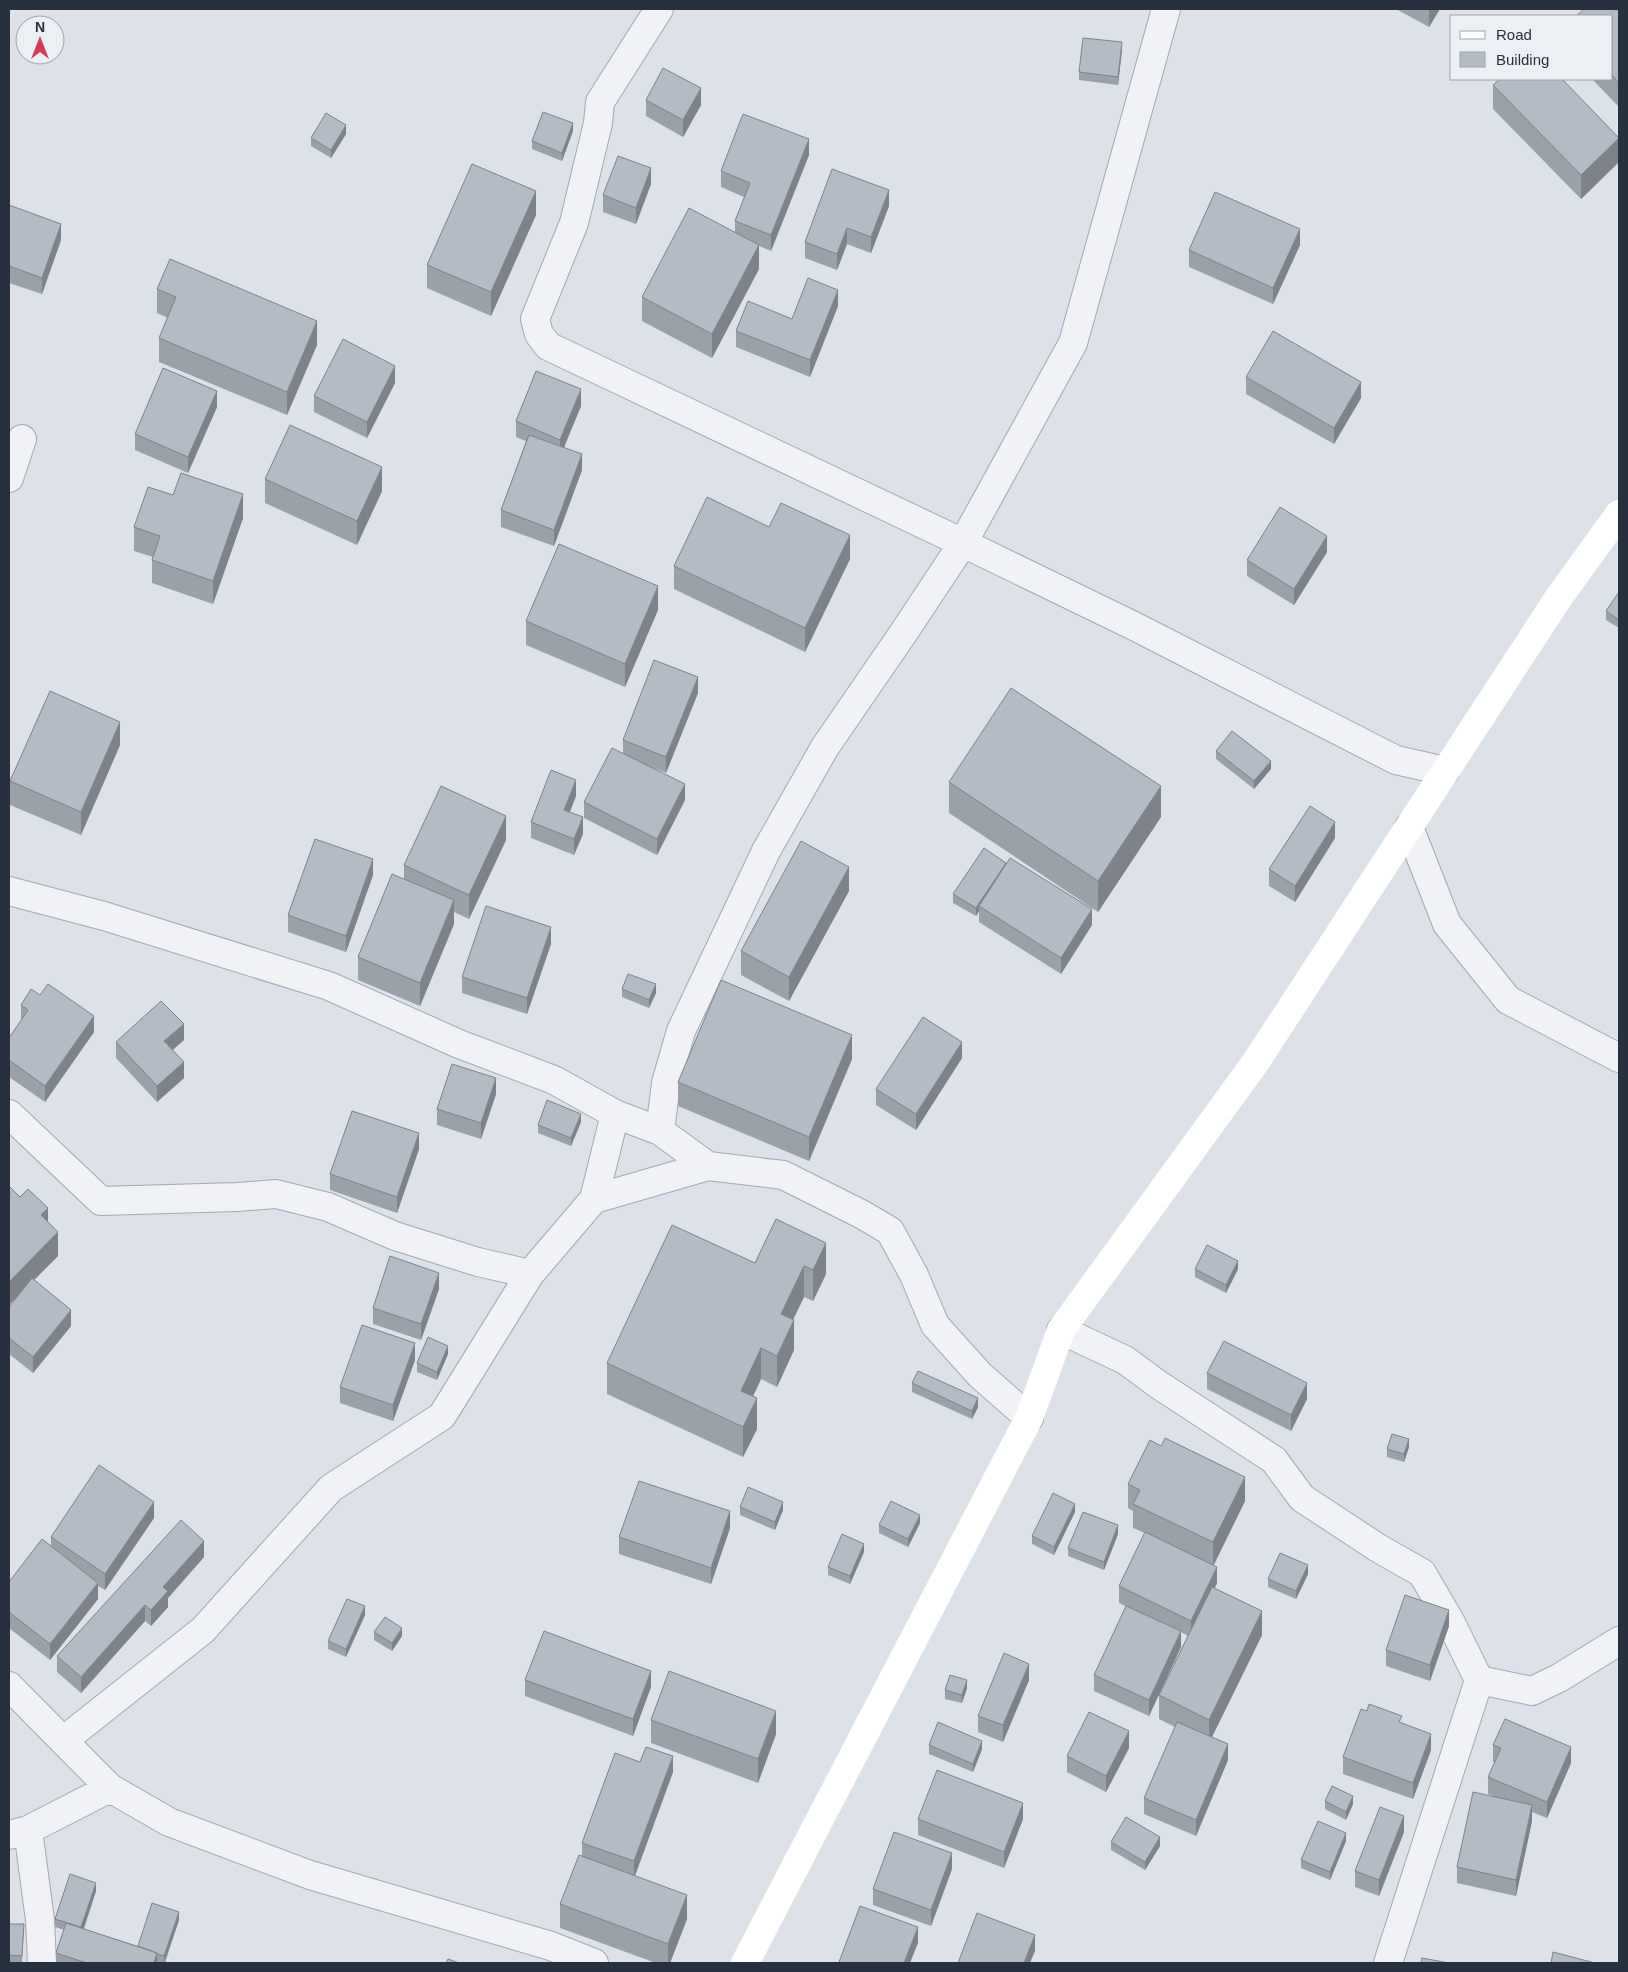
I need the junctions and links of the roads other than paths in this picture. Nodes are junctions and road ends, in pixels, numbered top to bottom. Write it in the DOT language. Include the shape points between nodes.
graph roads {
  1 [pos="659,9"];
  2 [pos="1166,9"];
  3 [pos="22,439"];
  4 [pos="9,478"];
  5 [pos="1619,514"];
  6 [pos="963,543"];
  7 [pos="1445,771"];
  8 [pos="1409,827"];
  9 [pos="9,891"];
  10 [pos="1619,1058"];
  11 [pos="9,1114"];
  12 [pos="615,1114"];
  13 [pos="660,1131"];
  14 [pos="708,1166"];
  15 [pos="594,1199"];
  16 [pos="530,1274"];
  17 [pos="1060,1330"];
  18 [pos="1029,1418"];
  19 [pos="1619,1641"];
  20 [pos="1480,1680"];
  21 [pos="9,1686"];
  22 [pos="64,1740"];
  23 [pos="110,1788"];
  24 [pos="18,1832"];
  25 [pos="42,1963"];
  26 [pos="594,1963"];
  27 [pos="745,1963"];
  28 [pos="1388,1963"];
  1 -- 6 [label="street" via="600,102 574,223 534,319 539,334 548,346"];
  2 -- 6 [label="street" via="1073,343"];
  3 -- 4 [label="street"];
  5 -- 7 [label="street" via="1557,600"];
  6 -- 7 [label="street" via="1396,760"];
  6 -- 13 [label="street" via="825,746 766,850 681,1031 666,1083"];
  7 -- 8 [label="street"];
  8 -- 10 [label="street" via="1447,924 1508,1000"];
  8 -- 17 [label="street" via="1255,1063"];
  9 -- 12 [label="street" via="104,916 329,986 459,1044 554,1080"];
  11 -- 16 [label="street" via="101,1200 276,1194 328,1207 405,1239 478,1262"];
  12 -- 13 [label="street"];
  12 -- 15 [label="street"];
  13 -- 14 [label="street"];
  14 -- 15 [label="street"];
  14 -- 18 [label="street" via="783,1175 890,1231 914,1275 935,1325 980,1375"];
  15 -- 16 [label="street"];
  16 -- 22 [label="street" via="442,1416 331,1488 204,1630"];
  17 -- 18 [label="street"];
  17 -- 20 [label="street" via="1125,1360 1274,1460 1302,1498 1422,1574"];
  18 -- 27 [label="street"];
  19 -- 20 [label="street" via="1532,1691"];
  20 -- 28 [label="street"];
  21 -- 22 [label="street"];
  22 -- 23 [label="street"];
  23 -- 24 [label="street"];
  23 -- 26 [label="street" via="169,1822 310,1875 551,1946"];
  24 -- 25 [label="street" via="40,1920"];
}
